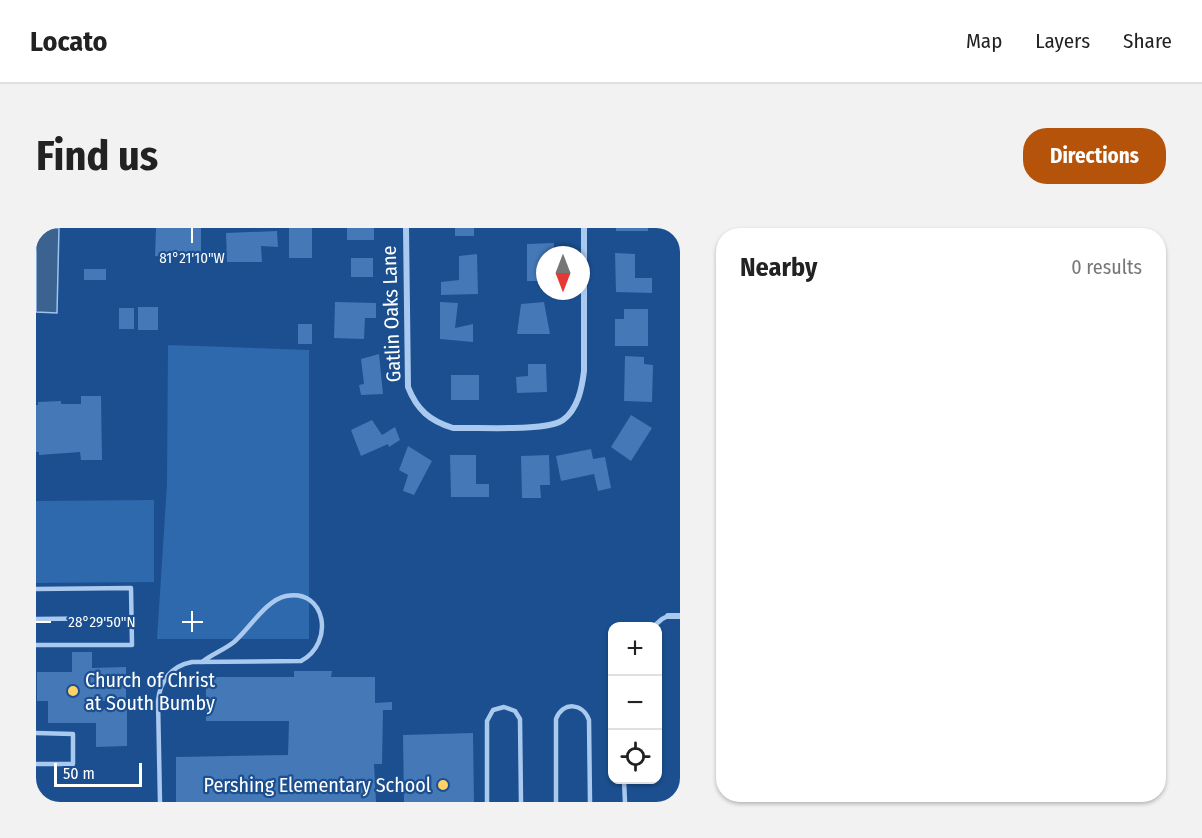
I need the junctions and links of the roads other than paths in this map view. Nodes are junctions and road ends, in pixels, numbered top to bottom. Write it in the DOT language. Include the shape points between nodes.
graph roads {
  1 [pos="405,228"];
  2 [pos="584,228"];
  3 [pos="36,588"];
  4 [pos="668,616"];
  5 [pos="680,616"];
  6 [pos="131,618"];
  7 [pos="36,619"];
  8 [pos="659,622"];
  9 [pos="36,645"];
  10 [pos="202,662"];
  11 [pos="36,733"];
  12 [pos="36,764"];
  13 [pos="624,784"];
  14 [pos="160,802"];
  15 [pos="487,802"];
  16 [pos="521,802"];
  17 [pos="556,802"];
  18 [pos="590,802"];
  19 [pos="625,802"];
  1 -- 2 [label="street, Gatlin Oaks Lane" via="408,387 425,415 453,428 546,427 563,421 573,409 581,392 584,370"];
  3 -- 6 [label="lane" via="131,588"];
  4 -- 5 [label="street"];
  4 -- 8 [label="lane"];
  6 -- 7 [label="lane"];
  6 -- 9 [label="lane" via="132,645"];
  10 -- 10 [label="lane" via="301,660 319,644 322,618 308,600 284,596 271,603 236,640"];
  10 -- 14 [label="lane" via="181,665 168,674 160,689"];
  11 -- 12 [label="lane" via="72,734 73,764"];
  13 -- 19 [label="lane"];
  15 -- 16 [label="lane" via="487,721 494,710 504,707 515,711 520,719"];
  17 -- 18 [label="lane" via="556,719 564,708 573,706 584,710 589,720"];
}
